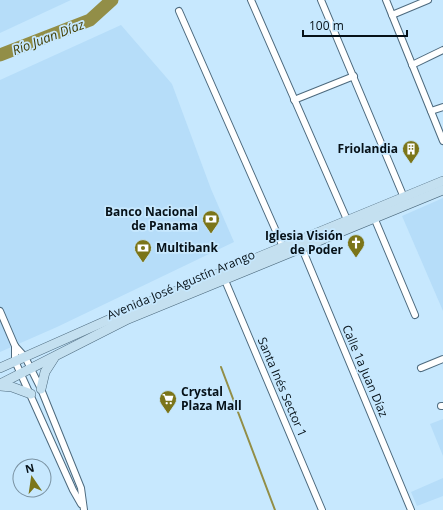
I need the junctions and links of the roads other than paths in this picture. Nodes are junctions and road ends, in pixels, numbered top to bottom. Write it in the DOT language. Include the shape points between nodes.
graph roads {
  1 [pos="251,0"];
  2 [pos="321,0"];
  3 [pos="386,0"];
  4 [pos="428,0"];
  5 [pos="179,11"];
  6 [pos="392,15"];
  7 [pos="443,50"];
  8 [pos="412,65"];
  9 [pos="354,76"];
  10 [pos="294,100"];
  11 [pos="443,107"];
  12 [pos="431,111"];
  13 [pos="443,141"];
  14 [pos="443,181"];
  15 [pos="443,190"];
  16 [pos="405,201"];
  17 [pos="373,214"];
  18 [pos="348,224"];
  19 [pos="300,244"];
  20 [pos="282,247"];
  21 [pos="223,276"];
  22 [pos="0,311"];
  23 [pos="414,315"];
  24 [pos="15,346"];
  25 [pos="25,357"];
  26 [pos="55,357"];
  27 [pos="443,359"];
  28 [pos="15,362"];
  29 [pos="0,368"];
  30 [pos="420,368"];
  31 [pos="31,370"];
  32 [pos="21,375"];
  33 [pos="0,385"];
  34 [pos="41,389"];
  35 [pos="31,394"];
  36 [pos="84,508"];
  37 [pos="322,510"];
  38 [pos="411,510"];
  1 -- 10 [label="street"];
  2 -- 9 [label="street"];
  3 -- 6 [label="street"];
  4 -- 6 [label="street"];
  5 -- 20 [label="street"];
  6 -- 8 [label="street"];
  7 -- 8 [label="street"];
  8 -- 12 [label="street"];
  9 -- 10 [label="street"];
  9 -- 16 [label="street"];
  10 -- 18 [label="street"];
  11 -- 12 [label="street"];
  12 -- 13 [label="street"];
  14 -- 16 [label="main road, Avenida José Agustín Arango"];
  15 -- 16 [label="main road, Avenida José Agustín Arango"];
  16 -- 17 [label="main road, Avenida José Agustín Arango"];
  17 -- 18 [label="main road, Avenida José Agustín Arango"];
  17 -- 23 [label="street"];
  18 -- 19 [label="main road, Avenida José Agustín Arango"];
  19 -- 20 [label="main road, Avenida José Agustín Arango"];
  19 -- 21 [label="main road, Avenida José Agustín Arango"];
  19 -- 38 [label="street, Calle 1a Juan Díaz"];
  20 -- 21 [label="main road, Avenida José Agustín Arango"];
  21 -- 25 [label="main road, Avenida José Agustín Arango" via="87,328"];
  21 -- 26 [label="main road, Avenida José Agustín Arango" via="89,337"];
  21 -- 37 [label="street, Santa Inés Sector 1"];
  22 -- 24 [label="street"];
  24 -- 25 [label="street"];
  24 -- 28 [label="street"];
  25 -- 28 [label="main road, Avenida José Agustín Arango"];
  25 -- 31 [label="street"];
  26 -- 31 [label="main road, Avenida José Agustín Arango"];
  26 -- 34 [label="main road" via="45,372"];
  27 -- 30 [label="street"];
  28 -- 29 [label="main road, Avenida José Agustín Arango"];
  28 -- 32 [label="street"];
  31 -- 32 [label="main road, Avenida José Agustín Arango"];
  31 -- 34 [label="street"];
  32 -- 33 [label="main road, Avenida José Agustín Arango"];
  32 -- 35 [label="street"];
  33 -- 35 [label="main road"];
  34 -- 36 [label="street" via="80,488"];
  35 -- 36 [label="street" via="73,490"];
}
